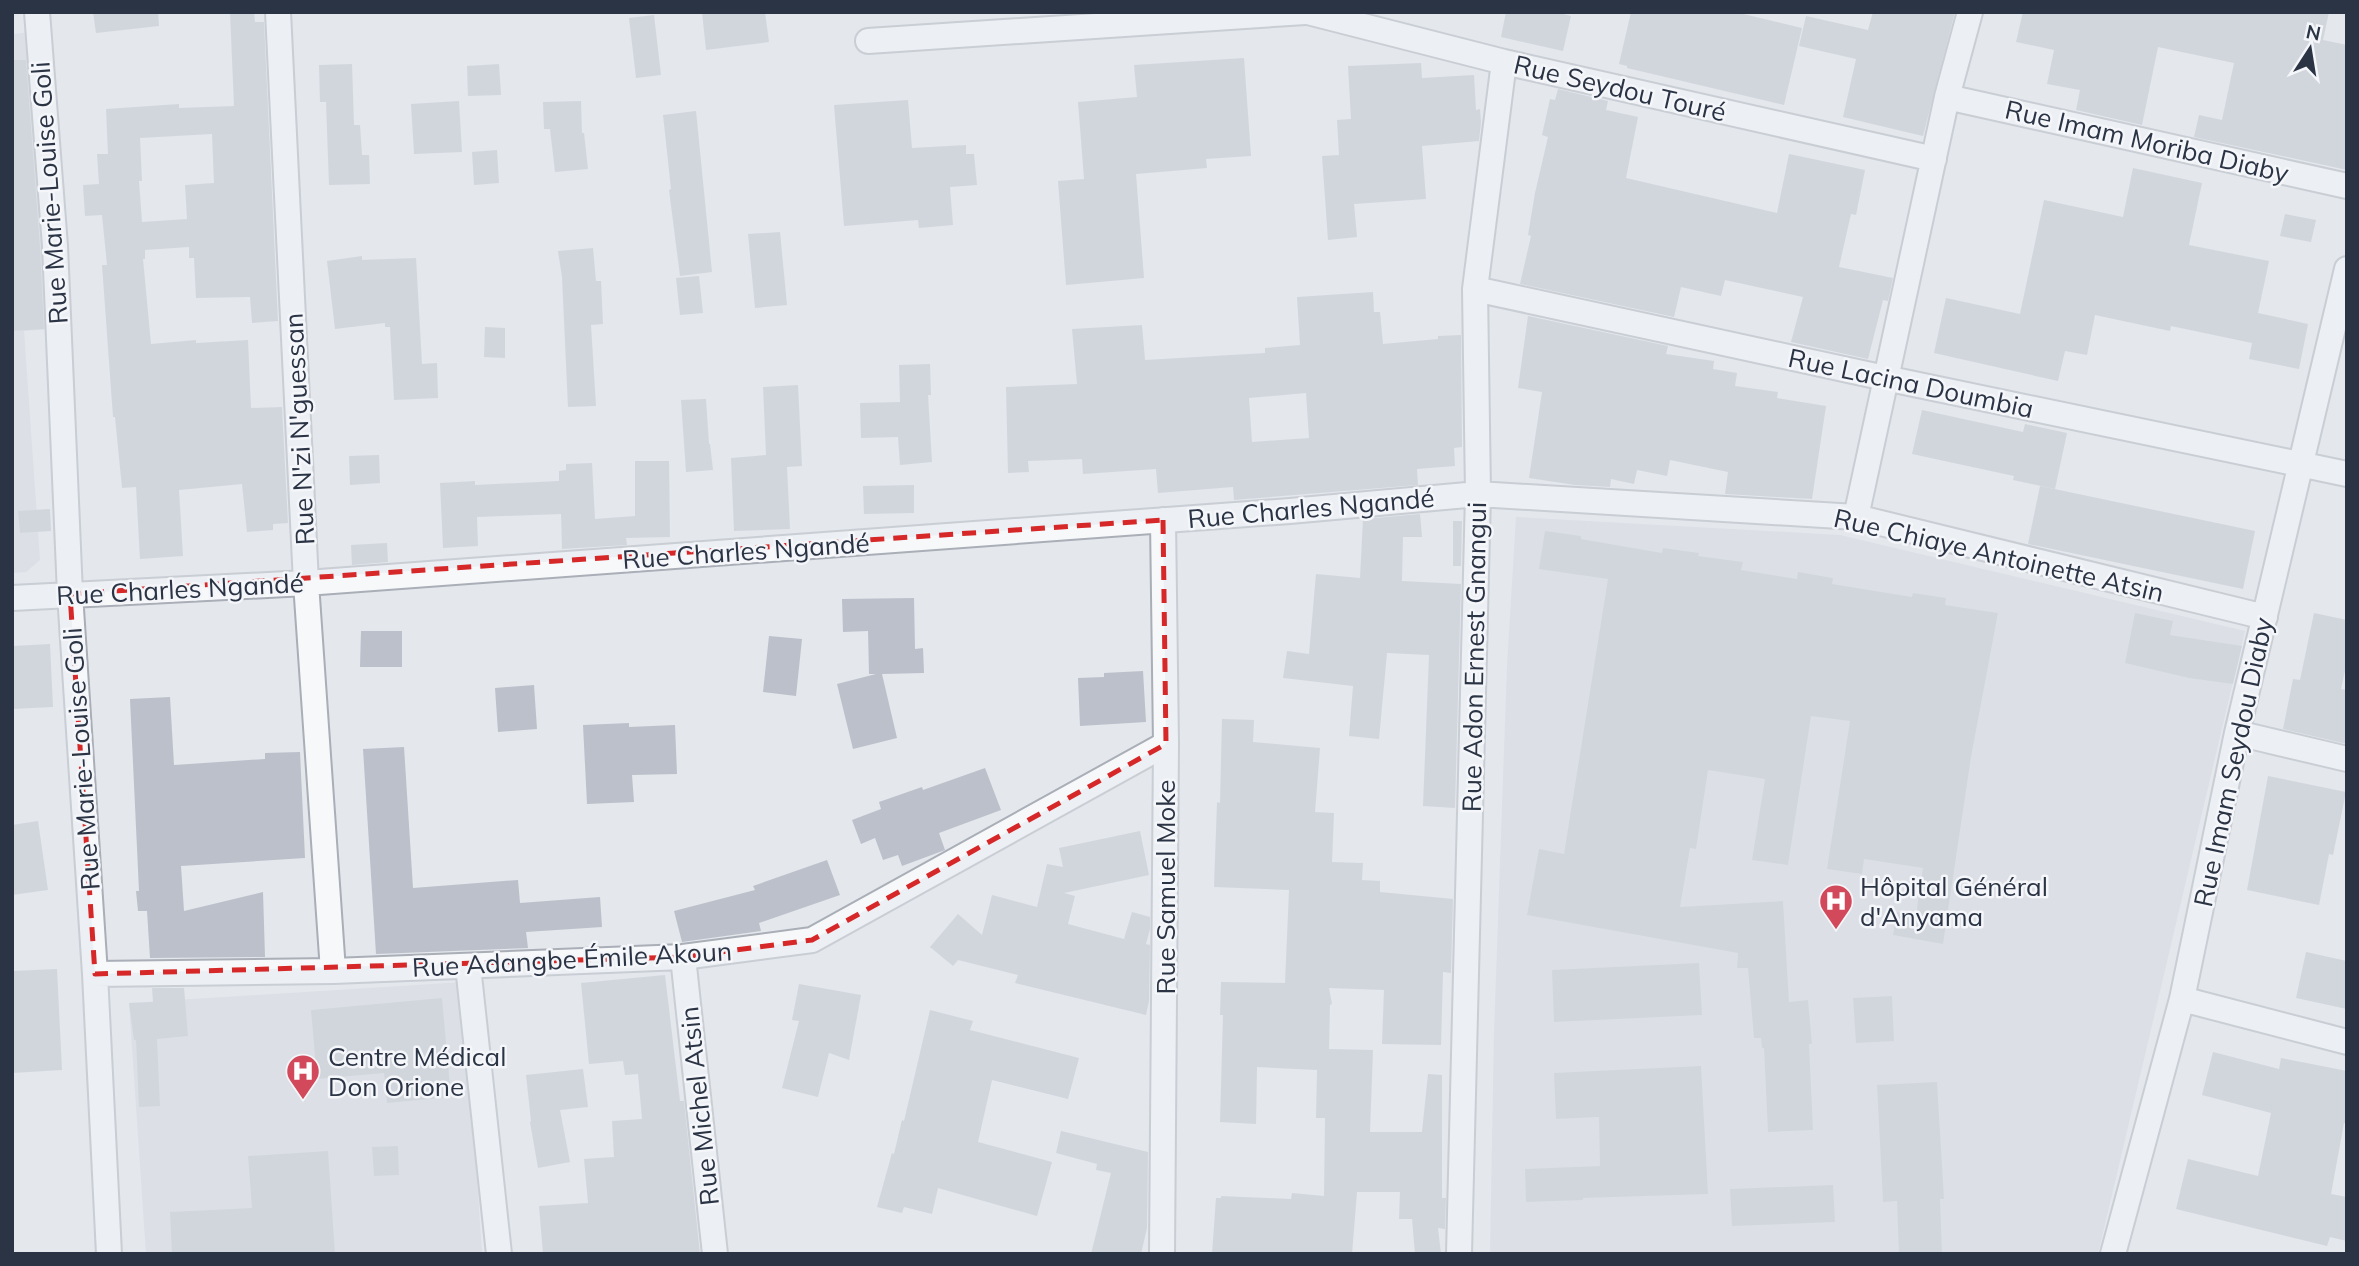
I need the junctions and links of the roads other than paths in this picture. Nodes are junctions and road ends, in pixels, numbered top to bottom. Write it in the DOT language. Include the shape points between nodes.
graph roads {
  1 [pos="37,12"];
  2 [pos="278,12"];
  3 [pos="1306,12"];
  4 [pos="1970,12"];
  5 [pos="868,41"];
  6 [pos="1504,62"];
  7 [pos="1947,97"];
  8 [pos="1934,159"];
  9 [pos="2347,186"];
  10 [pos="2347,269"];
  11 [pos="1475,289"];
  12 [pos="1885,378"];
  13 [pos="2301,463"];
  14 [pos="2347,474"];
  15 [pos="1478,494"];
  16 [pos="1856,517"];
  17 [pos="1163,520"];
  18 [pos="306,583"];
  19 [pos="70,594"];
  20 [pos="12,598"];
  21 [pos="2265,617"];
  22 [pos="2237,733"];
  23 [pos="1166,744"];
  24 [pos="2347,758"];
  25 [pos="682,957"];
  26 [pos="468,966"];
  27 [pos="332,971"];
  28 [pos="95,974"];
  29 [pos="2182,999"];
  30 [pos="2347,1042"];
  31 [pos="109,1254"];
  32 [pos="499,1254"];
  33 [pos="715,1254"];
  34 [pos="1162,1254"];
  35 [pos="1459,1254"];
  36 [pos="2113,1254"];
  1 -- 19 [label="street, Rue Marie-Louise Goli" via="55,246"];
  2 -- 18 [label="street, Rue N'zi N'guessan"];
  3 -- 5 [label="street, Rue Seydou Touré"];
  3 -- 6 [label="street, Rue Seydou Touré"];
  4 -- 7 [label="street"];
  6 -- 8 [label="street, Rue Seydou Touré"];
  6 -- 11 [label="street, Rue Adon Ernest Gnangui"];
  7 -- 8 [label="street"];
  7 -- 9 [label="street, Rue Imam Moriba Diaby"];
  8 -- 12 [label="street"];
  10 -- 13 [label="street, Rue Imam Seydou Diaby"];
  11 -- 12 [label="street, Rue Lacina Doumbia"];
  11 -- 15 [label="street, Rue Adon Ernest Gnangui"];
  12 -- 13 [label="street, Rue Lacina Doumbia"];
  12 -- 16 [label="street"];
  13 -- 14 [label="street, Rue Lacina Doumbia"];
  13 -- 21 [label="street, Rue Imam Seydou Diaby"];
  15 -- 16 [label="street, Rue Chiaye Antoinette Atsin"];
  15 -- 17 [label="street, Rue Charles Ngandé"];
  15 -- 35 [label="street, Rue Adon Ernest Gnangui"];
  16 -- 21 [label="street, Rue Chiaye Antoinette Atsin"];
  17 -- 18 [label="street, Rue Charles Ngandé"];
  17 -- 23 [label="street, Rue Samuel Moke"];
  18 -- 19 [label="street, Rue Charles Ngandé"];
  18 -- 27 [label="street, Rue N'zi N'guessan"];
  19 -- 20 [label="street, Rue Charles Ngandé"];
  19 -- 28 [label="street, Rue Marie-Louise Goli"];
  21 -- 22 [label="street, Rue Imam Seydou Diaby"];
  22 -- 24 [label="street"];
  22 -- 29 [label="street, Rue Imam Seydou Diaby"];
  23 -- 25 [label="street, Rue Adangbe Émile Akoun" via="812,940"];
  23 -- 34 [label="street, Rue Samuel Moke"];
  25 -- 26 [label="street, Rue Adangbe Émile Akoun"];
  25 -- 33 [label="street, Rue Michel Atsin"];
  26 -- 27 [label="street, Rue Adangbe Émile Akoun"];
  26 -- 32 [label="street"];
  27 -- 28 [label="street, Rue Adangbe Émile Akoun"];
  28 -- 31 [label="street, Rue Marie-Louise Goli"];
  29 -- 30 [label="street"];
  29 -- 36 [label="street, Rue Imam Seydou Diaby"];
}
